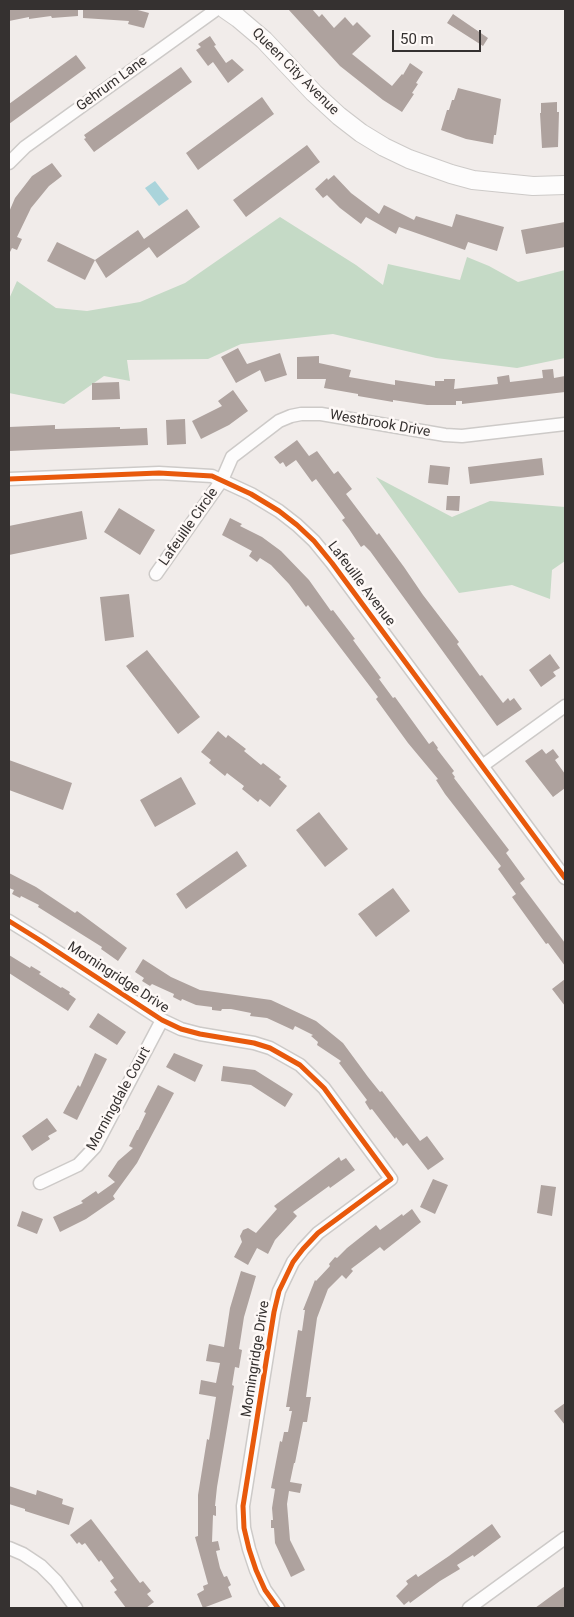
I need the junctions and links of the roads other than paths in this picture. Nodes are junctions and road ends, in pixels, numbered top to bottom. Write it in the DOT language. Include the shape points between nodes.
graph roads {
  1 [pos="217,9"];
  2 [pos="225,9"];
  3 [pos="9,163"];
  4 [pos="565,185"];
  5 [pos="565,424"];
  6 [pos="9,479"];
  7 [pos="222,480"];
  8 [pos="156,574"];
  9 [pos="565,706"];
  10 [pos="482,766"];
  11 [pos="565,878"];
  12 [pos="9,921"];
  13 [pos="162,1020"];
  14 [pos="40,1183"];
  15 [pos="565,1538"];
  16 [pos="9,1548"];
  17 [pos="76,1608"];
  18 [pos="278,1608"];
  19 [pos="469,1608"];
  1 -- 3 [label="street, Gehrum Lane" via="25,147"];
  2 -- 4 [label="main road, Queen City Avenue" via="264,40 339,116 384,147 409,159 473,180 533,186"];
  5 -- 7 [label="street, Westbrook Drive" via="462,436 322,414 301,414 279,421 232,457"];
  6 -- 7 [label="street, Lafeuille Avenue" via="159,473 212,476"];
  7 -- 8 [label="street, Lafeuille Circle"];
  7 -- 10 [label="street, Lafeuille Avenue" via="279,511 314,541"];
  9 -- 10 [label="street"];
  10 -- 11 [label="street, Lafeuille Avenue"];
  12 -- 13 [label="street, Morningridge Drive"];
  13 -- 14 [label="street, Morningdale Court" via="95,1147 78,1165"];
  13 -- 18 [label="street, Morningridge Drive" via="180,1029 270,1048 300,1064 324,1088 391,1179 318,1234 293,1262 279,1291 243,1506 246,1535 256,1570"];
  15 -- 19 [label="street"];
  16 -- 17 [label="street" via="41,1566"];
}
